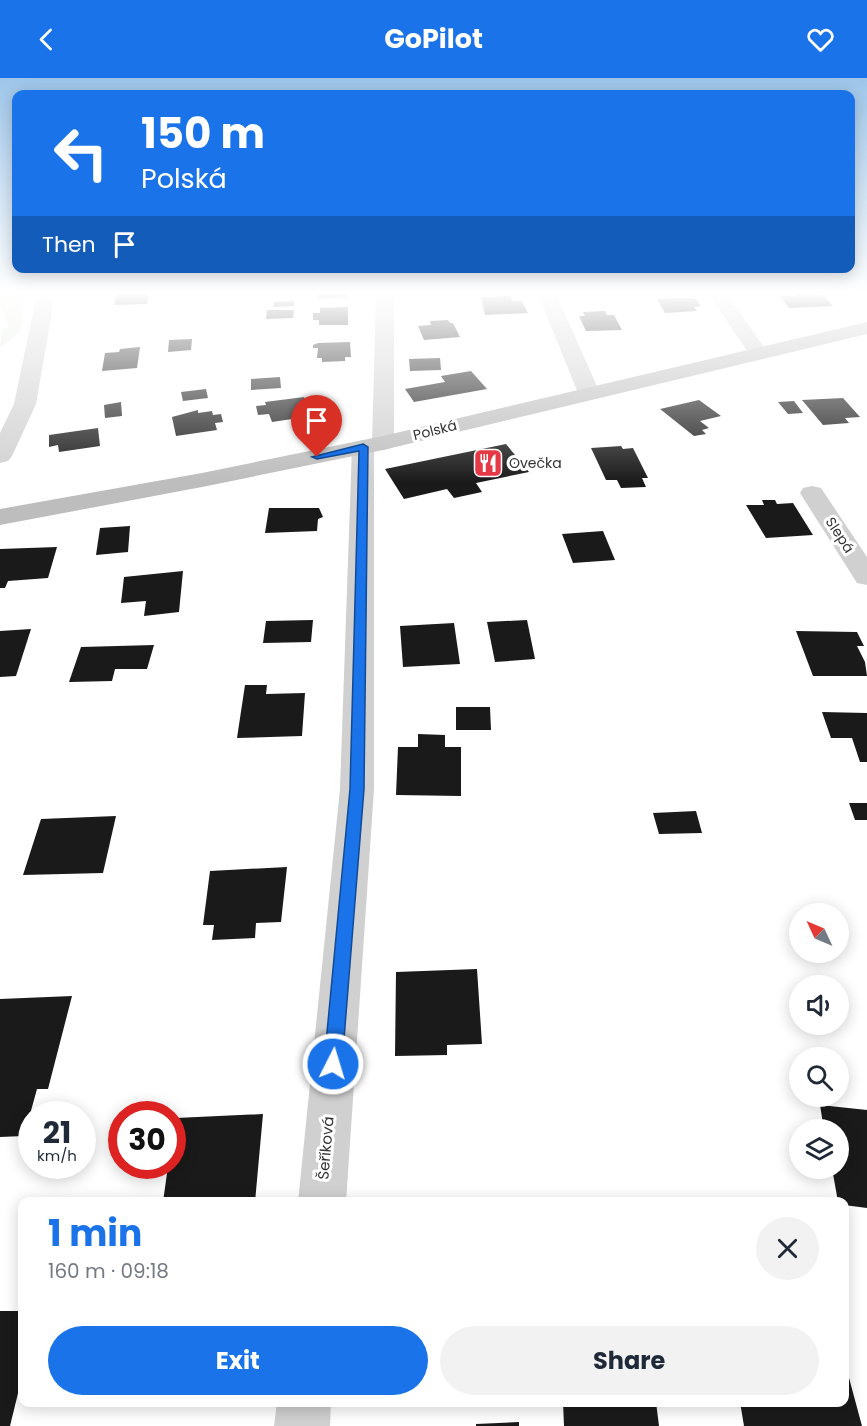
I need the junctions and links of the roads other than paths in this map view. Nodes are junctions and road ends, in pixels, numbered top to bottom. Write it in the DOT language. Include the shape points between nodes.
graph roads {
  1 [pos="34,357"];
  2 [pos="380,357"];
  3 [pos="574,357"];
  4 [pos="741,357"];
  5 [pos="589,393"];
  6 [pos="373,445"];
  7 [pos="0,456"];
  8 [pos="812,494"];
  9 [pos="0,517"];
  10 [pos="867,577"];
  11 [pos="322,1197"];
  12 [pos="304,1407"];
  13 [pos="302,1426"];
  1 -- 7 [label="street" via="25,404"];
  2 -- 6 [label="street, Šeříková"];
  3 -- 5 [label="street"];
  4 -- 5 [label="street, Polská"];
  5 -- 6 [label="street, Polská"];
  6 -- 9 [label="street, Polská"];
  6 -- 11 [label="street, Šeříková" via="357,789"];
  8 -- 10 [label="street, Slepá"];
  12 -- 13 [label="street"];
}
